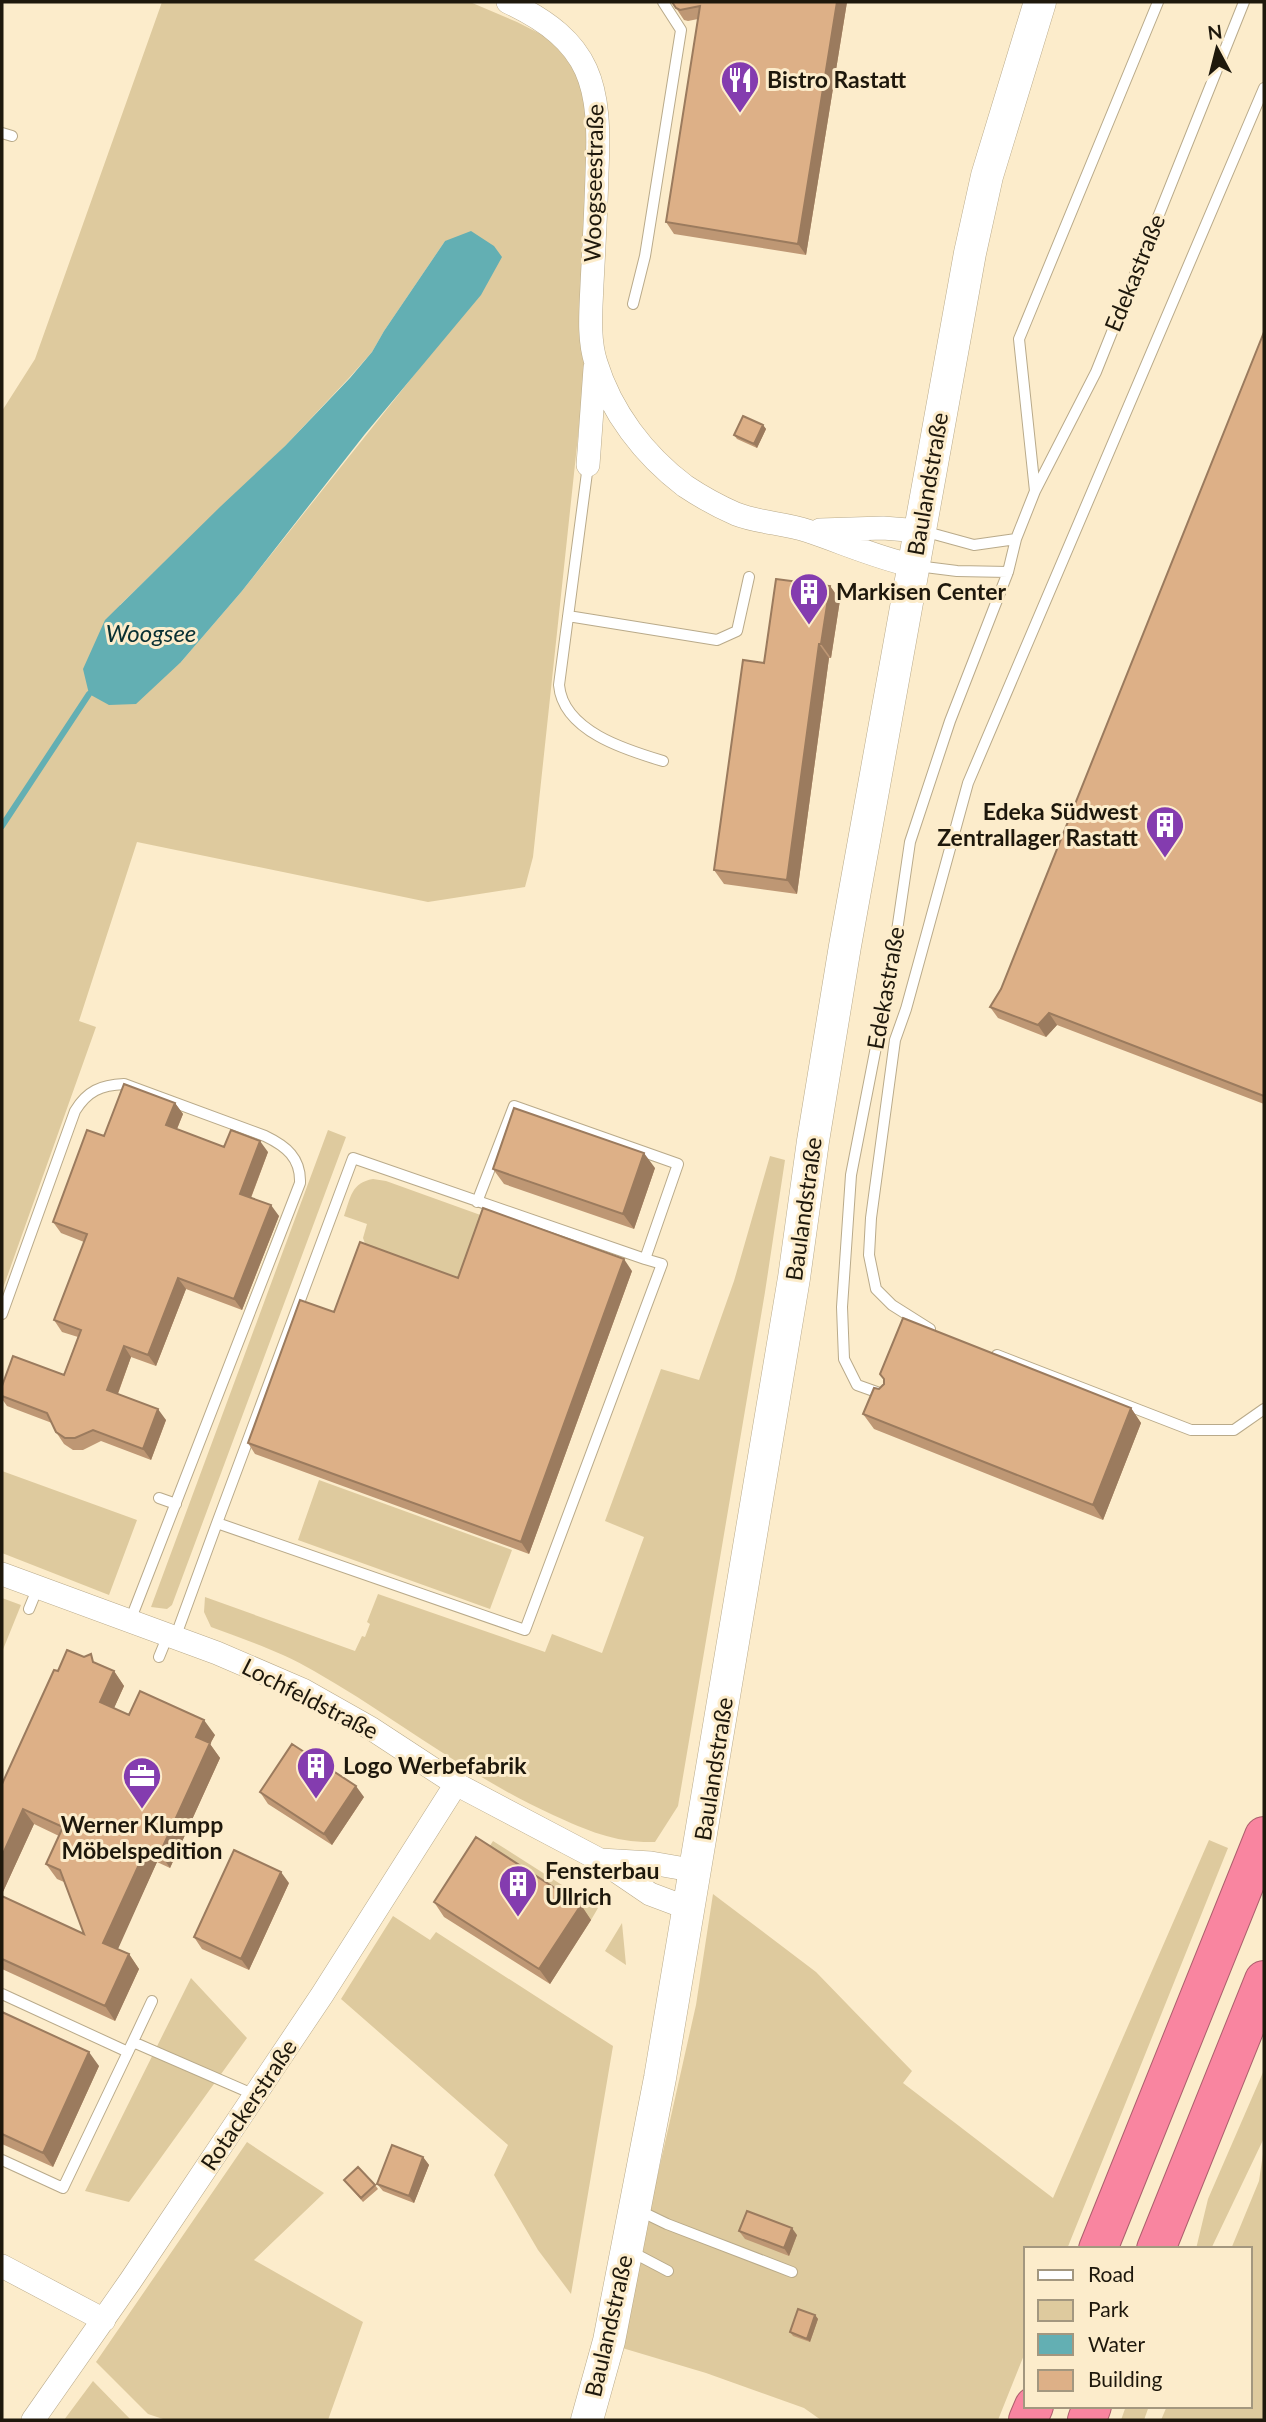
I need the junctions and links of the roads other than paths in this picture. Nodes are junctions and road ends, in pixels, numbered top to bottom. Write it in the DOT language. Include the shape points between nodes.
graph roads {
  1 [pos="508,2"];
  2 [pos="663,2"];
  3 [pos="1040,2"];
  4 [pos="1158,2"];
  5 [pos="1244,2"];
  6 [pos="1264,88"];
  7 [pos="633,304"];
  8 [pos="595,362"];
  9 [pos="588,465"];
  10 [pos="1035,491"];
  11 [pos="806,530"];
  12 [pos="920,531"];
  13 [pos="1016,539"];
  14 [pos="914,566"];
  15 [pos="1007,572"];
  16 [pos="749,576"];
  17 [pos="568,616"];
  18 [pos="663,761"];
  19 [pos="477,1202"];
  20 [pos="645,1259"];
  21 [pos="2,1314"];
  22 [pos="947,1336"];
  23 [pos="986,1351"];
  24 [pos="887,1395"];
  25 [pos="1264,1409"];
  26 [pos="159,1498"];
  27 [pos="176,1504"];
  28 [pos="217,1523"];
  29 [pos="2,1574"];
  30 [pos="38,1587"];
  31 [pos="29,1609"];
  32 [pos="130,1621"];
  33 [pos="171,1636"];
  34 [pos="159,1657"];
  35 [pos="456,1784"];
  36 [pos="1264,1836"];
  37 [pos="600,1860"];
  38 [pos="697,1871"];
  39 [pos="690,1909"];
  40 [pos="1264,1980"];
  41 [pos="2,1994"];
  42 [pos="152,2001"];
  43 [pos="130,2047"];
  44 [pos="255,2095"];
  45 [pos="2,2160"];
  46 [pos="636,2209"];
  47 [pos="1099,2247"];
  48 [pos="1157,2247"];
  49 [pos="627,2249"];
  50 [pos="2,2266"];
  51 [pos="668,2271"];
  52 [pos="792,2272"];
  53 [pos="104,2320"];
  54 [pos="33,2420"];
  55 [pos="587,2420"];
  1 -- 8 [label="street, Woogseestraße" via="538,16 567,40 595,89 599,132 590,324"];
  2 -- 7 [label="lane" via="681,30 645,256"];
  3 -- 12 [label="street, Baulandstraße" via="987,176"];
  4 -- 10 [label="lane" via="1019,340"];
  5 -- 10 [label="lane, Edekastraße" via="1096,372"];
  6 -- 22 [label="lane" via="968,783 895,1040 869,1255 876,1289 922,1326"];
  8 -- 9 [label="street, Woogseestraße"];
  8 -- 11 [label="street, Woogseestraße" via="610,399 632,433 656,462 687,487 737,514"];
  9 -- 17 [label="lane"];
  10 -- 13 [label="lane, Edekastraße"];
  11 -- 12 [label="street, Woogseestraße"];
  11 -- 14 [label="street, Woogseestraße"];
  12 -- 13 [label="lane" via="974,545"];
  12 -- 14 [label="street, Baulandstraße"];
  13 -- 15 [label="lane, Edekastraße"];
  14 -- 15 [label="lane"];
  14 -- 38 [label="street, Baulandstraße" via="845,946"];
  15 -- 24 [label="lane, Edekastraße" via="910,842 892,965 851,1175 842,1307 845,1359 858,1385"];
  16 -- 17 [label="lane" via="737,631 717,640"];
  17 -- 18 [label="lane" via="560,698 571,714 617,747"];
  19 -- 20 [label="lane"];
  19 -- 20 [label="lane" via="514,1105 678,1164"];
  19 -- 28 [label="lane" via="353,1158"];
  20 -- 28 [label="lane" via="662,1264 525,1630"];
  21 -- 27 [label="lane" via="75,1111 93,1091 124,1084 282,1144 301,1169 300,1183"];
  23 -- 25 [label="lane" via="1191,1430 1234,1430"];
  26 -- 27 [label="lane"];
  27 -- 32 [label="lane"];
  28 -- 33 [label="lane"];
  29 -- 30 [label="street, Lochfeldstraße"];
  30 -- 31 [label="lane"];
  30 -- 32 [label="street, Lochfeldstraße"];
  32 -- 33 [label="street, Lochfeldstraße"];
  33 -- 34 [label="lane"];
  33 -- 35 [label="street, Lochfeldstraße" via="303,1690"];
  35 -- 37 [label="street, Lochfeldstraße"];
  35 -- 44 [label="street, Rotackerstraße"];
  36 -- 47 [label="highway"];
  37 -- 38 [label="street, Lochfeldstraße"];
  37 -- 39 [label="street, Lochfeldstraße" via="650,1894"];
  38 -- 39 [label="street, Baulandstraße"];
  39 -- 46 [label="street, Baulandstraße"];
  40 -- 48 [label="highway"];
  41 -- 43 [label="lane"];
  42 -- 43 [label="lane"];
  43 -- 44 [label="lane"];
  43 -- 45 [label="lane" via="63,2188"];
  44 -- 53 [label="street, Rotackerstraße"];
  46 -- 49 [label="street, Baulandstraße"];
  46 -- 52 [label="lane"];
  49 -- 51 [label="lane"];
  49 -- 55 [label="street, Baulandstraße"];
  50 -- 53 [label="street"];
  53 -- 54 [label="street, Rotackerstraße"];
}
